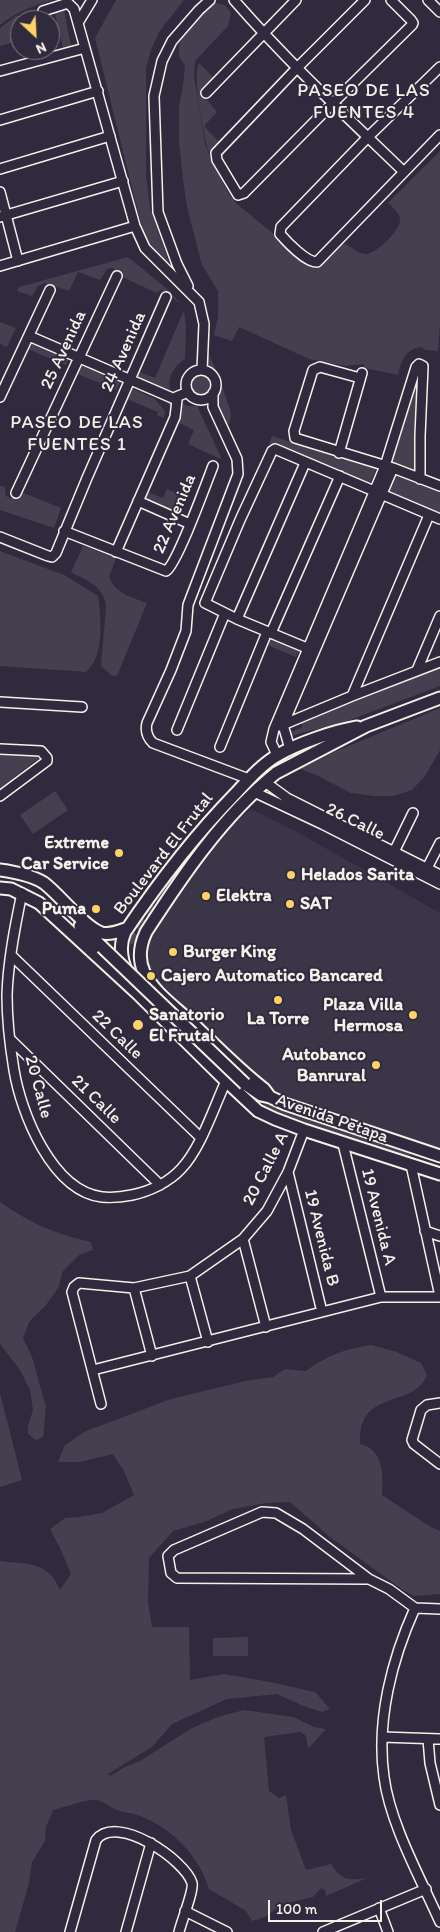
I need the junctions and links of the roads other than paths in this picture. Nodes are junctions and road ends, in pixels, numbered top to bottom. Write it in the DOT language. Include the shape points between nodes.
graph roads {
  1 [pos="92,0"];
  2 [pos="210,0"];
  3 [pos="234,0"];
  4 [pos="296,0"];
  5 [pos="365,0"];
  6 [pos="391,0"];
  7 [pos="428,0"];
  8 [pos="45,10"];
  9 [pos="440,12"];
  10 [pos="78,23"];
  11 [pos="263,33"];
  12 [pos="85,48"];
  13 [pos="440,67"];
  14 [pos="297,68"];
  15 [pos="0,71"];
  16 [pos="98,91"];
  17 [pos="206,93"];
  18 [pos="332,104"];
  19 [pos="0,120"];
  20 [pos="440,135"];
  21 [pos="110,136"];
  22 [pos="368,137"];
  23 [pos="0,169"];
  24 [pos="404,172"];
  25 [pos="122,181"];
  26 [pos="0,192"];
  27 [pos="3,216"];
  28 [pos="135,226"];
  29 [pos="18,261"];
  30 [pos="0,266"];
  31 [pos="117,276"];
  32 [pos="50,290"];
  33 [pos="166,297"];
  34 [pos="196,299"];
  35 [pos="29,336"];
  36 [pos="79,357"];
  37 [pos="202,370"];
  38 [pos="130,380"];
  39 [pos="188,392"];
  40 [pos="213,393"];
  41 [pos="0,397"];
  42 [pos="203,399"];
  43 [pos="177,400"];
  44 [pos="213,406"];
  45 [pos="339,453"];
  46 [pos="305,463"];
  47 [pos="213,466"];
  48 [pos="389,467"];
  49 [pos="340,476"];
  50 [pos="420,479"];
  51 [pos="440,486"];
  52 [pos="16,492"];
  53 [pos="378,494"];
  54 [pos="138,501"];
  55 [pos="429,515"];
  56 [pos="440,520"];
  57 [pos="190,524"];
  58 [pos="64,531"];
  59 [pos="0,537"];
  60 [pos="116,552"];
  61 [pos="224,613"];
  62 [pos="440,616"];
  63 [pos="237,619"];
  64 [pos="269,632"];
  65 [pos="311,650"];
  66 [pos="440,662"];
  67 [pos="417,670"];
  68 [pos="352,696"];
  69 [pos="440,698"];
  70 [pos="0,702"];
  71 [pos="82,707"];
  72 [pos="366,726"];
  73 [pos="279,727"];
  74 [pos="177,730"];
  75 [pos="220,747"];
  76 [pos="0,749"];
  77 [pos="290,749"];
  78 [pos="277,755"];
  79 [pos="276,773"];
  80 [pos="249,779"];
  81 [pos="265,782"];
  82 [pos="254,792"];
  83 [pos="0,795"];
  84 [pos="413,813"];
  85 [pos="232,814"];
  86 [pos="205,835"];
  87 [pos="440,843"];
  88 [pos="393,855"];
  89 [pos="0,870"];
  90 [pos="425,872"];
  91 [pos="440,875"];
  92 [pos="0,877"];
  93 [pos="440,884"];
  94 [pos="11,890"];
  95 [pos="72,926"];
  96 [pos="128,928"];
  97 [pos="121,942"];
  98 [pos="141,946"];
  99 [pos="12,956"];
  100 [pos="144,974"];
  101 [pos="131,982"];
  102 [pos="138,994"];
  103 [pos="10,1039"];
  104 [pos="226,1081"];
  105 [pos="270,1097"];
  106 [pos="304,1130"];
  107 [pos="200,1137"];
  108 [pos="344,1144"];
  109 [pos="416,1148"];
  110 [pos="440,1156"];
  111 [pos="411,1164"];
  112 [pos="288,1172"];
  113 [pos="440,1174"];
  114 [pos="160,1185"];
  115 [pos="425,1231"];
  116 [pos="440,1236"];
  117 [pos="243,1239"];
  118 [pos="190,1276"];
  119 [pos="134,1288"];
  120 [pos="440,1296"];
  121 [pos="381,1297"];
  122 [pos="322,1312"];
  123 [pos="266,1326"];
  124 [pos="208,1342"];
  125 [pos="152,1356"];
  126 [pos="93,1370"];
  127 [pos="440,1403"];
  128 [pos="100,1404"];
  129 [pos="440,1464"];
  130 [pos="369,1579"];
  131 [pos="415,1608"];
  132 [pos="440,1609"];
  133 [pos="382,1737"];
  134 [pos="428,1739"];
  135 [pos="440,1739"];
  136 [pos="440,1804"];
  137 [pos="151,1842"];
  138 [pos="426,1889"];
  139 [pos="379,1908"];
  140 [pos="185,1911"];
  141 [pos="440,1922"];
  142 [pos="70,1932"];
  143 [pos="126,1932"];
  144 [pos="179,1932"];
  145 [pos="227,1932"];
  146 [pos="323,1932"];
  147 [pos="388,1932"];
  1 -- 10 [label="street"];
  2 -- 34 [label="street" via="177,34 166,53 153,103 158,212 184,281"];
  3 -- 11 [label="street"];
  4 -- 11 [label="street"];
  5 -- 14 [label="street"];
  6 -- 18 [label="street" via="412,25"];
  7 -- 9 [label="street"];
  8 -- 10 [label="street" via="68,3 74,8"];
  10 -- 12 [label="street"];
  11 -- 14 [label="street"];
  11 -- 17 [label="street"];
  12 -- 15 [label="street"];
  12 -- 16 [label="street"];
  13 -- 22 [label="street"];
  14 -- 18 [label="street"];
  14 -- 18 [label="street" via="216,153 236,193 244,193"];
  16 -- 19 [label="street"];
  16 -- 21 [label="street"];
  18 -- 22 [label="street"];
  20 -- 24 [label="street"];
  21 -- 23 [label="street"];
  21 -- 25 [label="street"];
  22 -- 24 [label="street"];
  22 -- 24 [label="street" via="281,227 280,234 288,242 317,262"];
  25 -- 27 [label="street"];
  25 -- 28 [label="street"];
  26 -- 27 [label="street"];
  27 -- 29 [label="street"];
  28 -- 29 [label="street"];
  28 -- 34 [label="street" via="144,248"];
  29 -- 30 [label="street"];
  31 -- 36 [label="street, 25 Avenida"];
  32 -- 35 [label="street"];
  33 -- 38 [label="street, 24 Avenida"];
  34 -- 37 [label="street" via="204,324"];
  35 -- 36 [label="street"];
  35 -- 41 [label="street"];
  36 -- 38 [label="street"];
  36 -- 52 [label="street, 25 Avenida"];
  37 -- 39 [label="street" via="187,378"];
  37 -- 40 [label="street" via="213,376 216,385"];
  38 -- 43 [label="street"];
  38 -- 58 [label="street, 24 Avenida"];
  39 -- 42 [label="street" via="194,398"];
  39 -- 43 [label="street" via="176,397"];
  40 -- 42 [label="street"];
  40 -- 44 [label="street"];
  42 -- 44 [label="street"];
  43 -- 54 [label="street" via="175,417"];
  44 -- 80 [label="street" via="237,459 238,474 188,604 186,631 146,729 153,743"];
  45 -- 45 [label="street" via="297,439 294,431 313,370 320,367 361,375"];
  45 -- 48 [label="street"];
  46 -- 49 [label="street"];
  46 -- 61 [label="street" via="275,450 271,452 204,602"];
  46 -- 63 [label="street"];
  47 -- 57 [label="street, 22 Avenida"];
  48 -- 50 [label="street"];
  48 -- 50 [label="street" via="416,367 421,364"];
  48 -- 53 [label="street"];
  49 -- 53 [label="street"];
  49 -- 64 [label="street"];
  50 -- 51 [label="street"];
  53 -- 55 [label="street"];
  53 -- 65 [label="street"];
  54 -- 57 [label="street"];
  54 -- 60 [label="street"];
  55 -- 56 [label="street"];
  55 -- 68 [label="street"];
  57 -- 60 [label="street, 22 Avenida" via="172,566 165,572"];
  58 -- 59 [label="street, 24 Avenida" via="52,557"];
  58 -- 60 [label="street"];
  61 -- 63 [label="street"];
  61 -- 74 [label="street"];
  62 -- 67 [label="street"];
  63 -- 64 [label="street"];
  64 -- 65 [label="street"];
  64 -- 75 [label="street"];
  65 -- 73 [label="street"];
  66 -- 67 [label="street"];
  67 -- 68 [label="street"];
  68 -- 73 [label="street"];
  69 -- 72 [label="main road, Boulevard El Frutal"];
  70 -- 71 [label="street"];
  72 -- 77 [label="main road, Boulevard El Frutal" via="341,730"];
  72 -- 79 [label="main road, Boulevard El Frutal"];
  73 -- 77 [label="street"];
  73 -- 78 [label="street" via="271,742"];
  76 -- 83 [label="street" via="41,751 47,761"];
  77 -- 78 [label="main road, Boulevard El Frutal"];
  77 -- 79 [label="main road" via="290,756 276,768"];
  78 -- 80 [label="main road, Boulevard El Frutal"];
  79 -- 81 [label="main road, Boulevard El Frutal"];
  80 -- 96 [label="main road, Boulevard El Frutal" via="204,826"];
  81 -- 82 [label="main road, Boulevard El Frutal"];
  81 -- 88 [label="street, 26 Calle" via="287,798"];
  82 -- 85 [label="main road, Boulevard El Frutal"];
  82 -- 88 [label="street, 26 Calle"];
  84 -- 88 [label="street"];
  85 -- 86 [label="main road"];
  85 -- 98 [label="main road, Boulevard El Frutal" via="167,900 146,932"];
  87 -- 90 [label="street"];
  88 -- 90 [label="street, 26 Calle"];
  89 -- 96 [label="main road" via="42,882 98,932 110,933"];
  90 -- 91 [label="street, 26 Calle"];
  90 -- 93 [label="street, 26 Calle"];
  92 -- 105 [label="main road, bridge" via="30,884 54,900 245,1084"];
  94 -- 95 [label="main road" via="36,895"];
  94 -- 99 [label="street, 20 Calle"];
  94 -- 102 [label="main road" via="39,903"];
  96 -- 97 [label="main road, Boulevard El Frutal"];
  97 -- 98 [label="main road" via="128,951"];
  97 -- 101 [label="main road, Boulevard El Frutal" via="123,962"];
  98 -- 100 [label="main road, Boulevard El Frutal"];
  99 -- 103 [label="street, 20 Calle" via="8,994"];
  99 -- 107 [label="street, 22 Calle"];
  100 -- 101 [label="main road" via="136,975"];
  100 -- 105 [label="main road, Avenida Petapa" via="153,987"];
  101 -- 102 [label="main road, Boulevard El Frutal"];
  102 -- 104 [label="main road, Avenida Petapa"];
  103 -- 114 [label="street, 21 Calle"];
  103 -- 114 [label="street, 20 Calle" via="14,1072 31,1126 42,1149 61,1175 101,1197 121,1197"];
  104 -- 106 [label="main road, Avenida Petapa" via="263,1114"];
  104 -- 107 [label="street, 20 Calle"];
  105 -- 109 [label="main road, Avenida Petapa"];
  106 -- 108 [label="main road, Avenida Petapa"];
  106 -- 112 [label="street, 20 Calle A"];
  107 -- 114 [label="street, 20 Calle" via="182,1168"];
  108 -- 111 [label="main road, Avenida Petapa"];
  108 -- 121 [label="street, 19 Avenida A"];
  109 -- 110 [label="main road, Avenida Petapa"];
  109 -- 111 [label="main road"];
  111 -- 113 [label="main road, Avenida Petapa"];
  111 -- 115 [label="street"];
  112 -- 117 [label="street, 20 Calle A" via="267,1211"];
  112 -- 122 [label="street, 19 Avenida B"];
  115 -- 116 [label="street"];
  115 -- 120 [label="street"];
  117 -- 118 [label="street, 20 Calle A"];
  117 -- 123 [label="street"];
  118 -- 119 [label="street, 20 Calle A"];
  118 -- 124 [label="street"];
  119 -- 125 [label="street"];
  119 -- 126 [label="street, 20 Calle A" via="79,1283 74,1286 72,1292"];
  120 -- 121 [label="street"];
  121 -- 122 [label="street"];
  122 -- 123 [label="street"];
  123 -- 124 [label="street"];
  124 -- 125 [label="street"];
  125 -- 126 [label="street"];
  126 -- 128 [label="street"];
  127 -- 129 [label="street" via="421,1410 412,1440"];
  130 -- 130 [label="street" via="303,1530 276,1513 268,1512 174,1550 168,1556 171,1573 177,1578"];
  130 -- 131 [label="street"];
  131 -- 132 [label="street"];
  131 -- 133 [label="street" via="401,1639 389,1687"];
  133 -- 134 [label="street"];
  133 -- 138 [label="street" via="384,1778 389,1799"];
  134 -- 135 [label="street"];
  134 -- 136 [label="street"];
  137 -- 140 [label="street" via="178,1864 192,1883"];
  137 -- 142 [label="street" via="124,1833 110,1832 98,1837"];
  137 -- 143 [label="street"];
  138 -- 139 [label="street"];
  138 -- 141 [label="street"];
  139 -- 146 [label="street"];
  139 -- 147 [label="street"];
  140 -- 144 [label="street"];
  140 -- 145 [label="street"];
}
